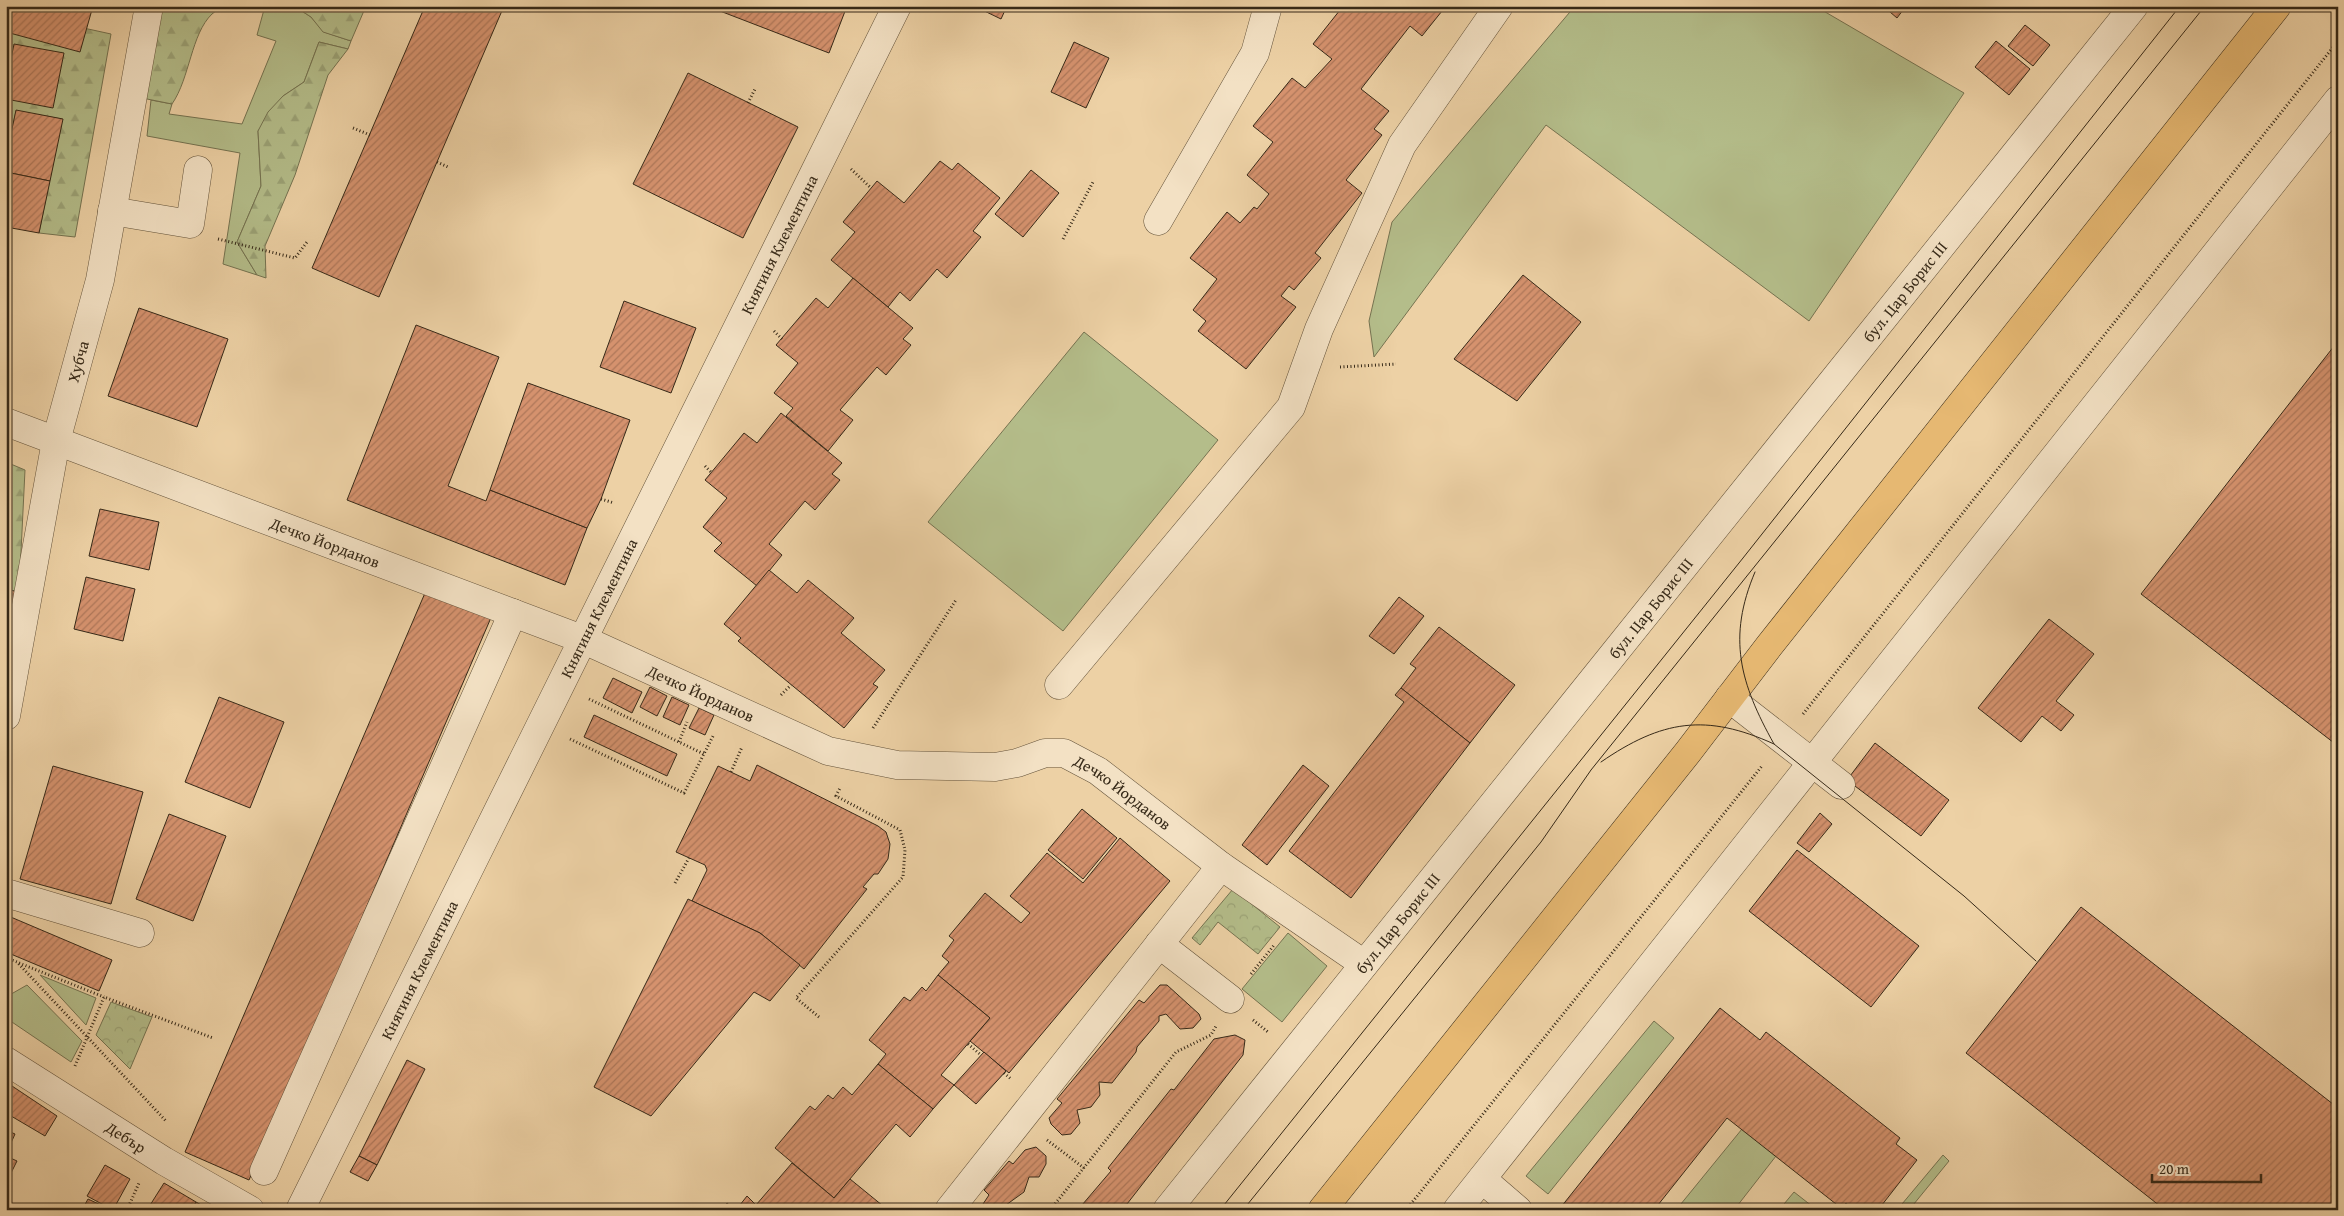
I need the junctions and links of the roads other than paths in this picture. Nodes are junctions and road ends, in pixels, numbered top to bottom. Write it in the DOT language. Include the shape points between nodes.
graph roads {
  1 [pos="149,6"];
  2 [pos="897,6"];
  3 [pos="1268,6"];
  4 [pos="1499,6"];
  5 [pos="2134,6"];
  6 [pos="2277,6"];
  7 [pos="2338,100"];
  8 [pos="198,170"];
  9 [pos="112,211"];
  10 [pos="1158,220"];
  11 [pos="6,422"];
  12 [pos="56,441"];
  13 [pos="513,613"];
  14 [pos="582,639"];
  15 [pos="1059,685"];
  16 [pos="1729,698"];
  17 [pos="6,716"];
  18 [pos="1814,762"];
  19 [pos="1841,785"];
  20 [pos="1221,866"];
  21 [pos="6,893"];
  22 [pos="140,933"];
  23 [pos="1159,944"];
  24 [pos="1364,964"];
  25 [pos="1230,999"];
  26 [pos="6,1061"];
  27 [pos="264,1170"];
  28 [pos="1482,1179"];
  29 [pos="250,1210"];
  30 [pos="300,1210"];
  31 [pos="949,1210"];
  32 [pos="1167,1210"];
  33 [pos="1322,1210"];
  34 [pos="1458,1210"];
  35 [pos="1518,1210"];
  1 -- 9 [label="street, Хубча"];
  2 -- 14 [label="street, Княгиня Клементина"];
  3 -- 10 [label="street" via="1255,53"];
  4 -- 15 [label="street" via="1402,145 1319,329 1291,408"];
  5 -- 24 [label="street, бул. Цар Борис III"];
  6 -- 16 [label="main road"];
  7 -- 18 [label="street"];
  8 -- 9 [label="street" via="190,224"];
  9 -- 12 [label="street, Хубча" via="100,280"];
  11 -- 12 [label="street, Дечко Йорданов"];
  12 -- 13 [label="street, Дечко Йорданов"];
  12 -- 17 [label="street, Хубча"];
  13 -- 14 [label="street, Дечко Йорданов"];
  13 -- 27 [label="street"];
  14 -- 20 [label="street, Дечко Йорданов" via="828,751 897,765 995,768 1045,753 1064,753 1098,771"];
  14 -- 30 [label="street, Княгиня Клементина"];
  16 -- 18 [label="street"];
  16 -- 33 [label="main road"];
  18 -- 19 [label="street"];
  18 -- 28 [label="street"];
  20 -- 23 [label="street"];
  20 -- 24 [label="street, Дечко Йорданов"];
  21 -- 22 [label="street"];
  23 -- 25 [label="street"];
  23 -- 31 [label="street"];
  24 -- 32 [label="street, бул. Цар Борис III"];
  26 -- 29 [label="street, Дебър"];
  28 -- 34 [label="street"];
  28 -- 35 [label="street"];
}
